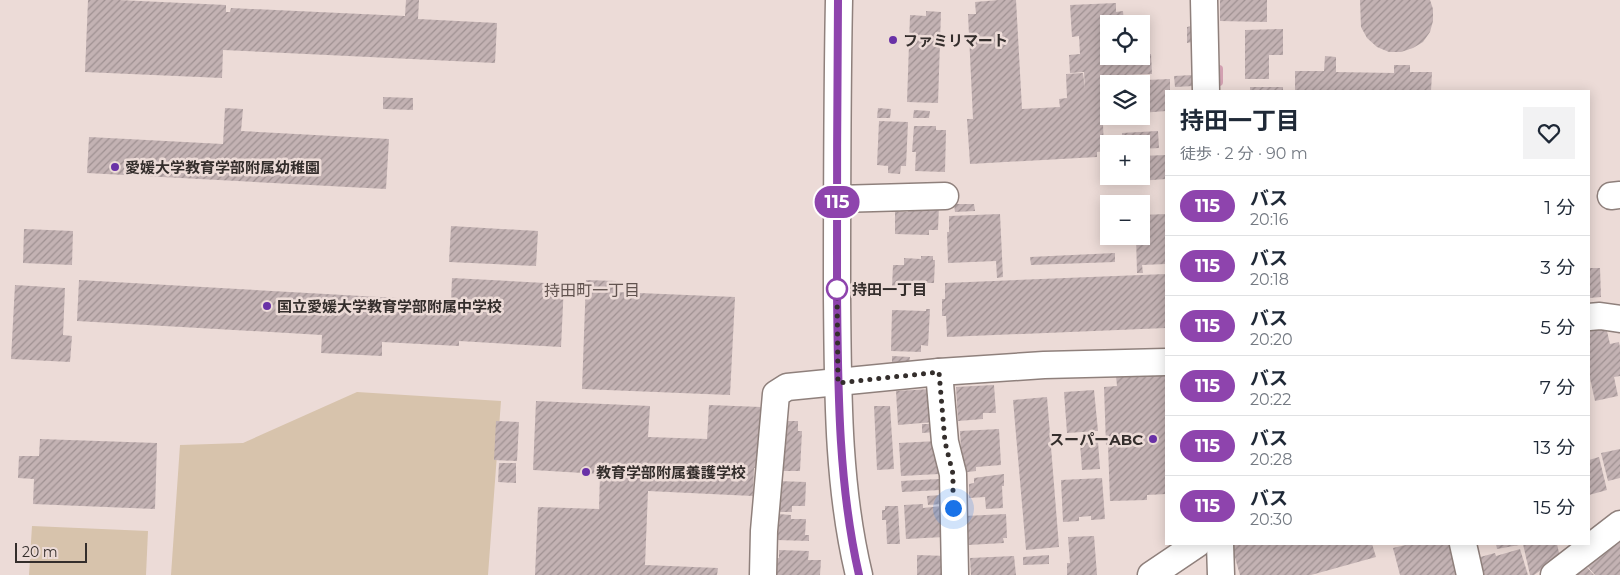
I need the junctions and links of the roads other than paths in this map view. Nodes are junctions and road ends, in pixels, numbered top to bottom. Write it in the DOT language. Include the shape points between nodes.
graph roads {
  1 [pos="838,0"];
  2 [pos="1204,0"];
  3 [pos="1206,90"];
  4 [pos="945,196"];
  5 [pos="837,199"];
  6 [pos="1590,317"];
  7 [pos="1620,319"];
  8 [pos="1165,362"];
  9 [pos="939,372"];
  10 [pos="838,383"];
  11 [pos="1620,524"];
  12 [pos="1196,545"];
  13 [pos="1220,545"];
  14 [pos="1463,545"];
  15 [pos="762,575"];
  16 [pos="859,575"];
  17 [pos="955,575"];
  18 [pos="1151,575"];
  19 [pos="1221,575"];
  20 [pos="1470,575"];
  21 [pos="1554,575"];
  1 -- 5 [label="street"];
  2 -- 3 [label="street"];
  4 -- 5 [label="street"];
  5 -- 10 [label="street"];
  6 -- 7 [label="street"];
  8 -- 9 [label="street"];
  9 -- 10 [label="street"];
  9 -- 17 [label="street" via="945,442 953,474"];
  10 -- 15 [label="street" via="787,387 776,394"];
  10 -- 16 [label="street" via="846,499"];
  11 -- 21 [label="street"];
  12 -- 18 [label="street"];
  13 -- 19 [label="street"];
  14 -- 20 [label="street"];
}
